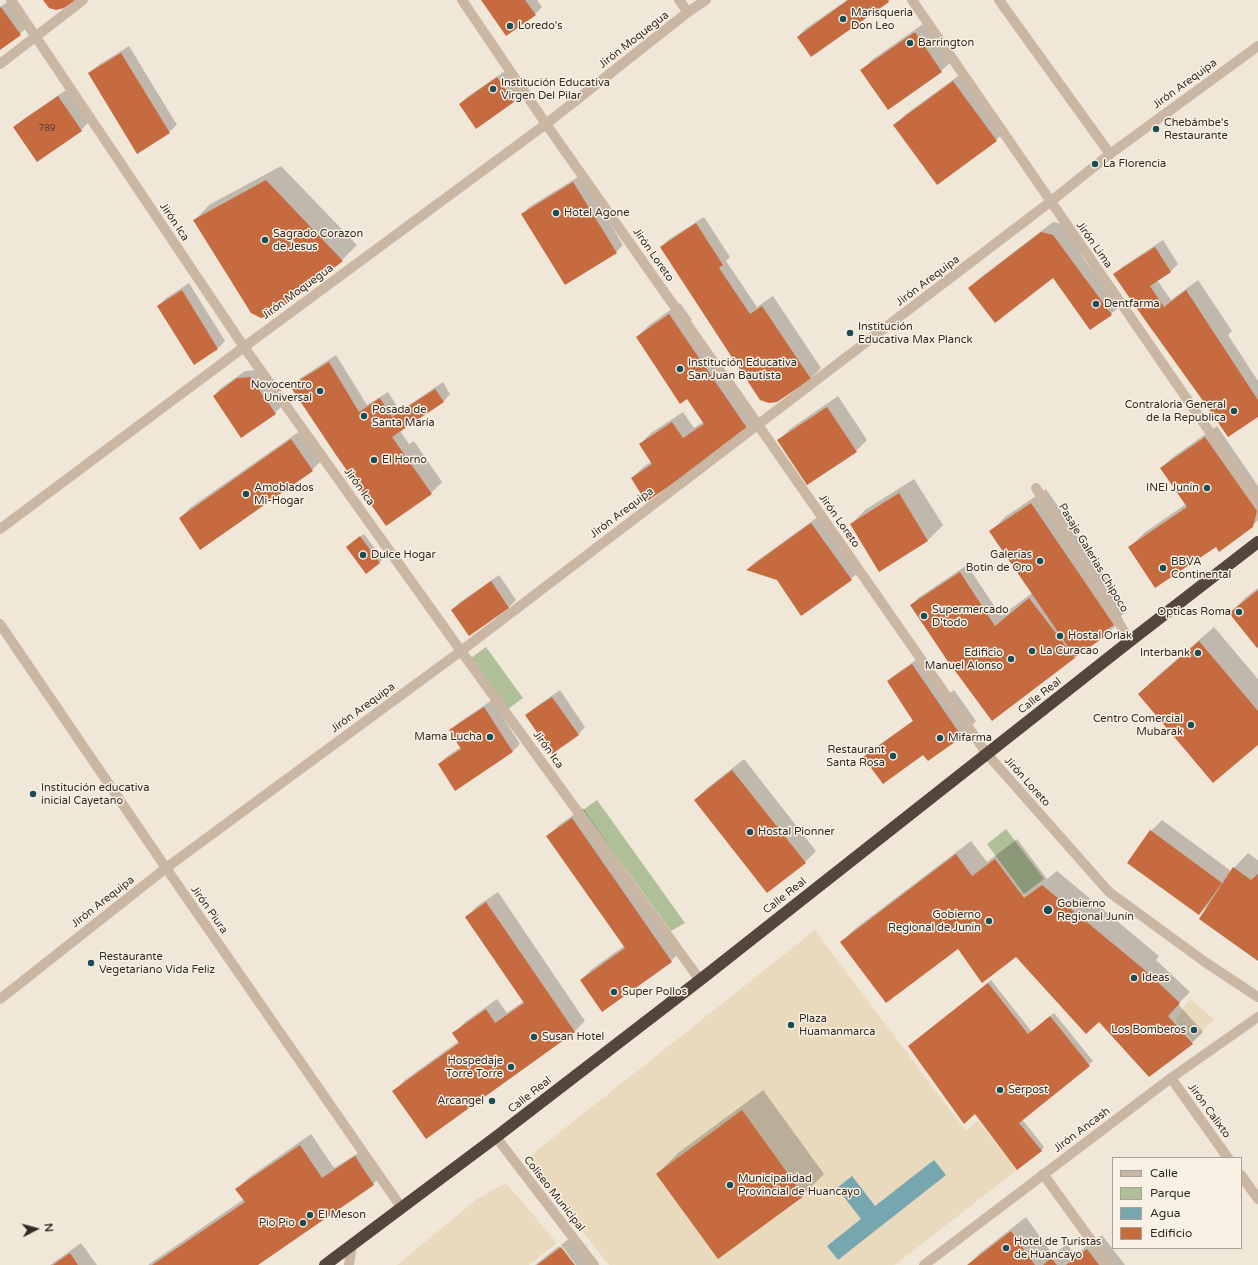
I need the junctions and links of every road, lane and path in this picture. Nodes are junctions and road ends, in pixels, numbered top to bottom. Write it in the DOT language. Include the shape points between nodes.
graph roads {
  1 [pos="11,0"];
  2 [pos="82,0"];
  3 [pos="462,0"];
  4 [pos="679,0"];
  5 [pos="706,0"];
  6 [pos="912,0"];
  7 [pos="999,0"];
  8 [pos="688,12"];
  9 [pos="35,37"];
  10 [pos="1258,46"];
  11 [pos="0,64"];
  12 [pos="546,124"];
  13 [pos="1110,154"];
  14 [pos="1050,202"];
  15 [pos="244,347"];
  16 [pos="758,425"];
  17 [pos="1036,488"];
  18 [pos="1258,502"];
  19 [pos="0,529"];
  20 [pos="1258,542"];
  21 [pos="0,624"];
  22 [pos="1130,641"];
  23 [pos="461,650"];
  24 [pos="987,754"];
  25 [pos="166,868"];
  26 [pos="700,980"];
  27 [pos="1258,997"];
  28 [pos="0,999"];
  29 [pos="1258,1017"];
  30 [pos="1171,1078"];
  31 [pos="496,1137"];
  32 [pos="1227,1157"];
  33 [pos="1043,1174"];
  34 [pos="1242,1176"];
  35 [pos="1258,1199"];
  36 [pos="401,1208"];
  37 [pos="352,1246"];
  38 [pos="325,1265"];
  39 [pos="349,1265"];
  40 [pos="594,1265"];
  41 [pos="924,1265"];
  42 [pos="1109,1265"];
  1 -- 9 [label="street, Jirón Ica"];
  2 -- 9 [label="street"];
  3 -- 12 [label="street, Jirón Loreto"];
  4 -- 8 [label="street"];
  5 -- 8 [label="street, Jirón Moquegua"];
  6 -- 14 [label="street, Jirón Lima"];
  7 -- 13 [label="street"];
  8 -- 12 [label="street, Jirón Moquegua"];
  9 -- 11 [label="street"];
  9 -- 15 [label="street, Jirón Ica"];
  10 -- 13 [label="street, Jirón Arequipa"];
  12 -- 15 [label="street, Jirón Moquegua"];
  12 -- 16 [label="street, Jirón Loreto"];
  13 -- 14 [label="street, Jirón Arequipa"];
  14 -- 16 [label="street, Jirón Arequipa"];
  14 -- 18 [label="street, Jirón Lima"];
  15 -- 19 [label="street, Jirón Moquegua"];
  15 -- 23 [label="street, Jirón Ica"];
  16 -- 23 [label="street, Jirón Arequipa"];
  16 -- 24 [label="street, Jirón Loreto"];
  17 -- 22 [label="street, Pasaje Galerias Chipoco"];
  20 -- 22 [label="highway, Calle Real"];
  21 -- 25 [label="street, Jirón Piura"];
  22 -- 24 [label="highway, Calle Real"];
  23 -- 25 [label="street, Jirón Arequipa"];
  23 -- 26 [label="street, Jirón Ica"];
  24 -- 26 [label="highway, Calle Real"];
  24 -- 27 [label="street, Jirón Loreto" via="1109,892"];
  25 -- 28 [label="street, Jirón Arequipa"];
  25 -- 36 [label="street, Jirón Piura"];
  26 -- 31 [label="highway, Calle Real"];
  29 -- 30 [label="street, Jirón Ancash"];
  30 -- 32 [label="street, Jirón Calixto"];
  30 -- 33 [label="street, Jirón Ancash"];
  31 -- 36 [label="highway, Calle Real"];
  31 -- 40 [label="street, Coliseo Municipal"];
  33 -- 41 [label="street, Jirón Ancash"];
  33 -- 42 [label="street"];
  34 -- 35 [label="street"];
  36 -- 37 [label="highway, Calle Real"];
  37 -- 38 [label="highway, Calle Real"];
  37 -- 39 [label="street"];
}
